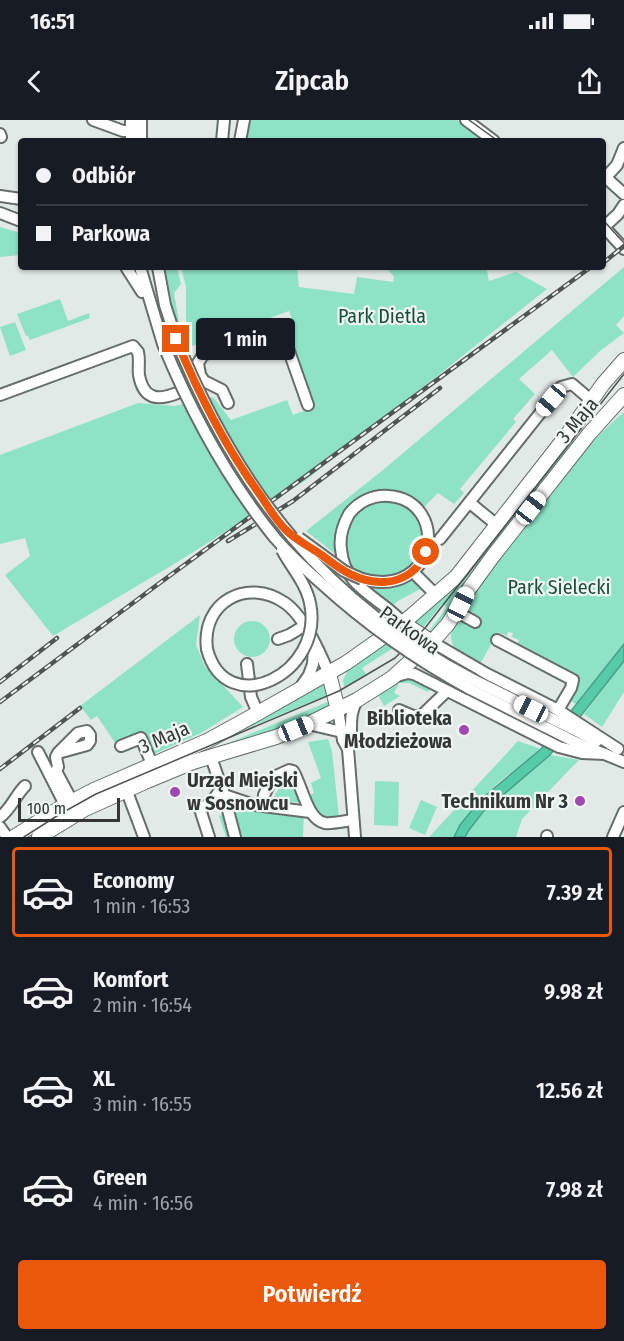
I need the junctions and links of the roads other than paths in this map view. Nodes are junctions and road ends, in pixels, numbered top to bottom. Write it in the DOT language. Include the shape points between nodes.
graph roads {
  1 [pos="93,120"];
  2 [pos="141,120"];
  3 [pos="224,120"];
  4 [pos="244,120"];
  5 [pos="466,120"];
  6 [pos="131,131"];
  7 [pos="141,138"];
  8 [pos="222,138"];
  9 [pos="241,138"];
  10 [pos="490,138"];
  11 [pos="624,148"];
  12 [pos="606,175"];
  13 [pos="606,177"];
  14 [pos="624,194"];
  15 [pos="0,196"];
  16 [pos="18,199"];
  17 [pos="624,205"];
  18 [pos="0,213"];
  19 [pos="18,220"];
  20 [pos="606,224"];
  21 [pos="606,230"];
  22 [pos="624,249"];
  23 [pos="128,270"];
  24 [pos="141,270"];
  25 [pos="159,270"];
  26 [pos="151,308"];
  27 [pos="624,360"];
  28 [pos="204,381"];
  29 [pos="0,395"];
  30 [pos="624,395"];
  31 [pos="592,401"];
  32 [pos="228,404"];
  33 [pos="308,405"];
  34 [pos="470,503"];
  35 [pos="497,525"];
  36 [pos="286,530"];
  37 [pos="276,539"];
  38 [pos="440,539"];
  39 [pos="417,576"];
  40 [pos="436,595"];
  41 [pos="422,606"];
  42 [pos="393,611"];
  43 [pos="457,612"];
  44 [pos="475,622"];
  45 [pos="403,623"];
  46 [pos="448,624"];
  47 [pos="304,626"];
  48 [pos="278,639"];
  49 [pos="497,640"];
  50 [pos="432,642"];
  51 [pos="314,644"];
  52 [pos="449,653"];
  53 [pos="247,664"];
  54 [pos="329,674"];
  55 [pos="392,678"];
  56 [pos="472,684"];
  57 [pos="298,691"];
  58 [pos="447,691"];
  59 [pos="357,700"];
  60 [pos="338,710"];
  61 [pos="399,710"];
  62 [pos="558,710"];
  63 [pos="258,713"];
  64 [pos="308,724"];
  65 [pos="342,732"];
  66 [pos="578,738"];
  67 [pos="121,746"];
  68 [pos="348,749"];
  69 [pos="621,751"];
  70 [pos="38,752"];
  71 [pos="58,753"];
  72 [pos="211,757"];
  73 [pos="624,762"];
  74 [pos="152,764"];
  75 [pos="25,786"];
  76 [pos="126,789"];
  77 [pos="224,793"];
  78 [pos="68,803"];
  79 [pos="263,805"];
  80 [pos="310,812"];
  81 [pos="624,815"];
  82 [pos="0,817"];
  83 [pos="353,820"];
  84 [pos="0,826"];
  85 [pos="7,837"];
  86 [pos="14,837"];
  87 [pos="39,837"];
  88 [pos="144,837"];
  89 [pos="209,837"];
  90 [pos="235,837"];
  91 [pos="355,837"];
  92 [pos="613,837"];
  1 -- 6 [label="street"];
  2 -- 7 [label="street"];
  3 -- 8 [label="street"];
  4 -- 9 [label="street"];
  5 -- 10 [label="street"];
  11 -- 12 [label="street" via="617,165"];
  13 -- 14 [label="street"];
  15 -- 16 [label="street"];
  17 -- 20 [label="street"];
  18 -- 19 [label="street"];
  21 -- 22 [label="street"];
  23 -- 26 [label="street"];
  24 -- 26 [label="street, Parkowa"];
  25 -- 36 [label="street, Parkowa, bridge" via="165,305 193,381 242,471"];
  26 -- 37 [label="street, Parkowa, bridge" via="163,344 214,452"];
  27 -- 31 [label="main road, 3 Maja"];
  28 -- 29 [label="street" via="166,397 148,395 142,388 138,352 133,346"];
  28 -- 32 [label="street" via="222,390"];
  28 -- 33 [label="street" via="198,363 203,355 274,331 284,337"];
  30 -- 43 [label="main road, 3 Maja" via="493,556"];
  31 -- 34 [label="street" via="572,384 561,387"];
  31 -- 35 [label="main road, 3 Maja"];
  34 -- 35 [label="street"];
  34 -- 38 [label="street"];
  35 -- 40 [label="main road, 3 Maja" via="457,576"];
  36 -- 42 [label="street, bridge" via="337,567 356,577 375,582 401,579 424,558 428,545 428,532 415,506 385,495 367,500 352,511 343,526 340,545 346,570 353,581 377,602"];
  36 -- 56 [label="street, Parkowa, bridge" via="321,570 379,620"];
  37 -- 47 [label="street, bridge" via="310,602 311,626 301,654 276,678 248,685 221,674 207,649 207,631 213,615 224,602 240,594 256,592 279,600 293,610"];
  37 -- 56 [label="street, Parkowa, bridge" via="365,621 420,661"];
  39 -- 40 [label="street"];
  40 -- 41 [label="main road, 3 Maja"];
  41 -- 42 [label="street"];
  41 -- 45 [label="main road, 3 Maja"];
  42 -- 45 [label="street"];
  43 -- 44 [label="street"];
  43 -- 46 [label="main road, 3 Maja"];
  45 -- 50 [label="main road"];
  45 -- 54 [label="main road, 3 Maja"];
  46 -- 50 [label="main road, 3 Maja"];
  46 -- 52 [label="street"];
  47 -- 48 [label="street"];
  47 -- 51 [label="street"];
  49 -- 62 [label="street" via="573,680"];
  50 -- 52 [label="street"];
  50 -- 55 [label="main road, 3 Maja"];
  51 -- 54 [label="street"];
  51 -- 57 [label="street" via="309,675"];
  52 -- 62 [label="street"];
  53 -- 63 [label="street" via="251,697"];
  54 -- 57 [label="main road, 3 Maja"];
  54 -- 60 [label="main road"];
  55 -- 58 [label="street" via="414,674"];
  55 -- 59 [label="main road, 3 Maja"];
  56 -- 66 [label="street, Parkowa"];
  57 -- 63 [label="main road, 3 Maja"];
  58 -- 61 [label="street" via="422,716"];
  58 -- 66 [label="street" via="526,732"];
  59 -- 60 [label="main road, 3 Maja"];
  59 -- 68 [label="street" via="350,716 352,739"];
  60 -- 64 [label="main road, 3 Maja"];
  60 -- 65 [label="street"];
  62 -- 66 [label="street"];
  63 -- 74 [label="main road, 3 Maja" via="209,740"];
  64 -- 65 [label="street"];
  64 -- 72 [label="main road, 3 Maja"];
  65 -- 68 [label="street"];
  66 -- 69 [label="street, Parkowa"];
  66 -- 73 [label="street"];
  67 -- 74 [label="street" via="141,738"];
  68 -- 83 [label="street"];
  70 -- 78 [label="street"];
  71 -- 78 [label="street" via="56,771"];
  72 -- 76 [label="main road, 3 Maja"];
  72 -- 77 [label="street"];
  74 -- 78 [label="main road, 3 Maja"];
  75 -- 82 [label="street"];
  76 -- 87 [label="main road, 3 Maja"];
  76 -- 88 [label="street"];
  77 -- 79 [label="street"];
  77 -- 89 [label="street" via="218,793 200,809"];
  77 -- 90 [label="street"];
  78 -- 86 [label="main road, 3 Maja"];
  79 -- 80 [label="street"];
  79 -- 80 [label="street" via="273,781 289,770 293,771"];
  80 -- 83 [label="street" via="326,823"];
  81 -- 92 [label="street"];
  83 -- 91 [label="street"];
  84 -- 85 [label="street"];
}
